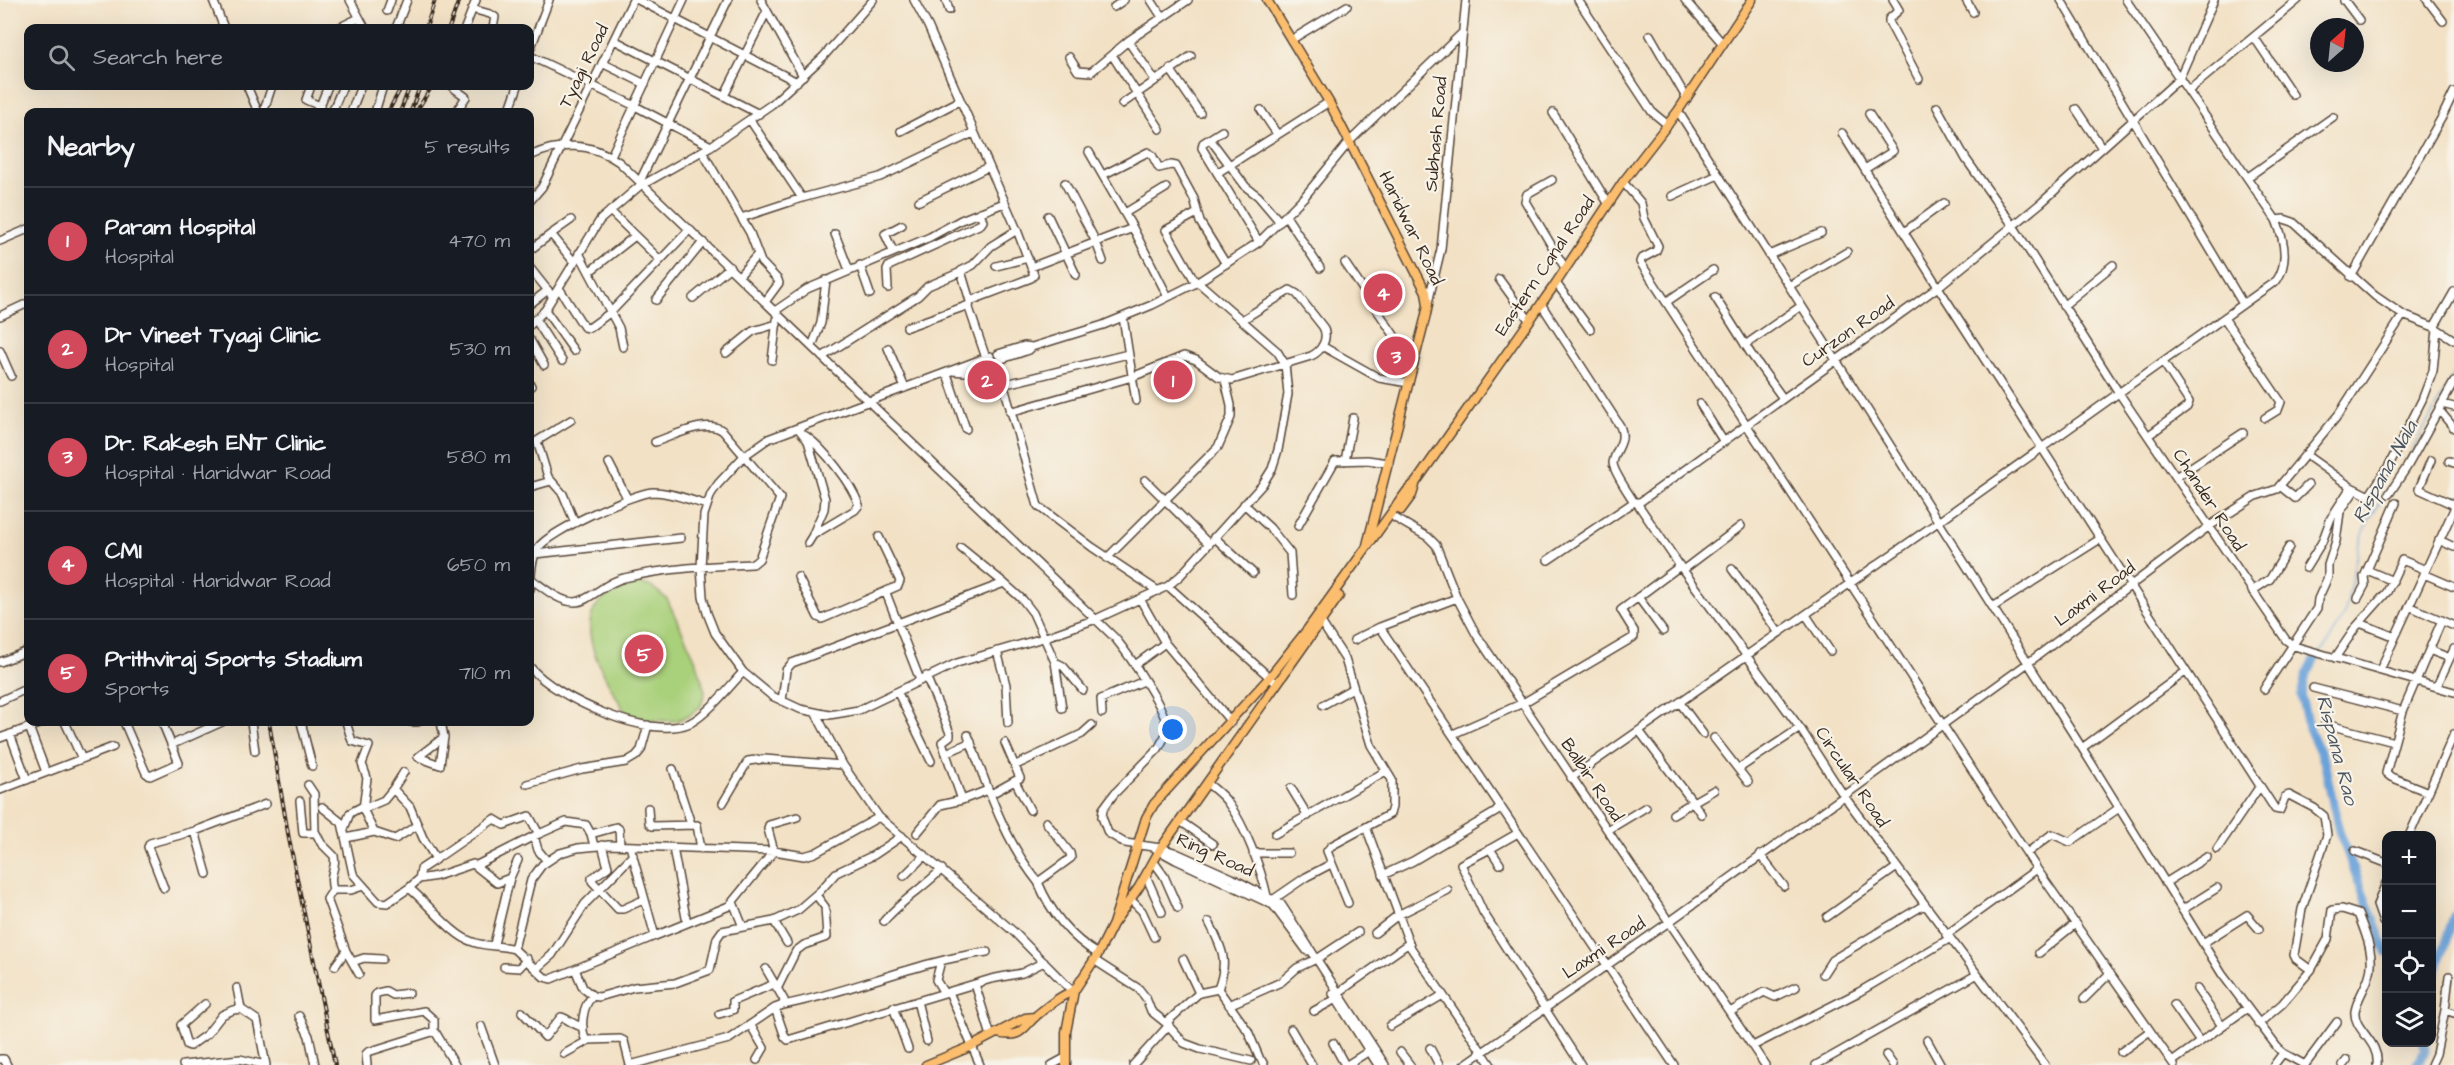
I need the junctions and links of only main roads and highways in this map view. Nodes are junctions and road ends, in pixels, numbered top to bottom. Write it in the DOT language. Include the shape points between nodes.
graph roads {
  1 [pos="1267,0"];
  2 [pos="1752,0"];
  3 [pos="1416,482"];
  4 [pos="1368,552"];
  5 [pos="1272,681"];
  6 [pos="1113,924"];
  7 [pos="1073,991"];
  8 [pos="1065,1061"];
  9 [pos="928,1065"];
  1 -- 4 [label="main road, Haridwar Road" via="1350,141 1422,282 1428,305"];
  2 -- 3 [label="main road, Eastern Canal Road" via="1687,99 1608,203"];
  3 -- 4 [label="main road, Eastern Canal Road"];
  3 -- 4 [label="main road" via="1412,495"];
  4 -- 5 [label="main road, Haridwar Road"];
  5 -- 6 [label="main road" via="1207,783 1158,849 1146,876"];
  5 -- 6 [label="main road" via="1154,804 1146,818"];
  6 -- 7 [label="main road"];
  7 -- 8 [label="main road"];
  7 -- 9 [label="main road" via="1035,1017 1023,1031 1014,1035 994,1034"];
}
